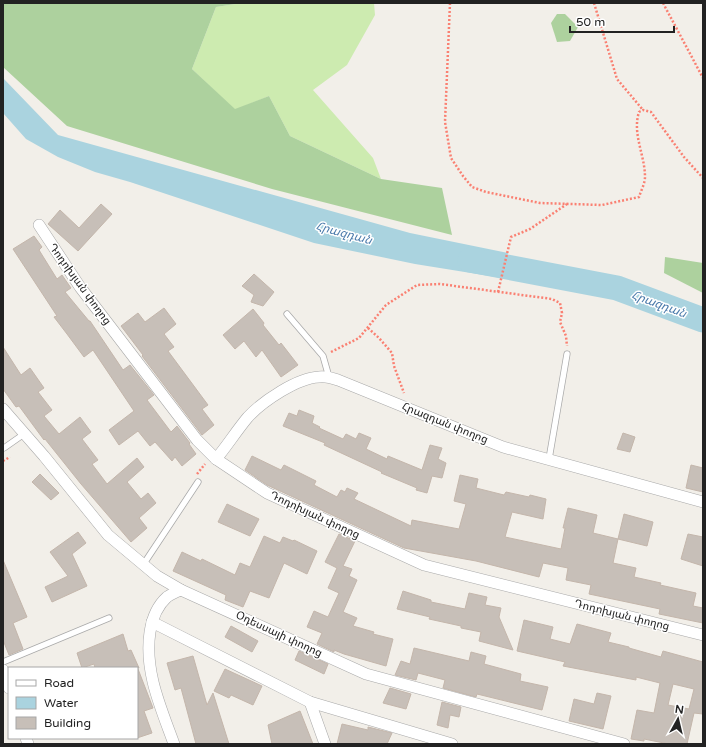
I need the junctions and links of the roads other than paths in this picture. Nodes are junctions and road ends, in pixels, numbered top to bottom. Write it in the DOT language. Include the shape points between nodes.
graph roads {
  1 [pos="39,226"];
  2 [pos="287,314"];
  3 [pos="567,354"];
  4 [pos="329,377"];
  5 [pos="4,411"];
  6 [pos="24,434"];
  7 [pos="4,448"];
  8 [pos="211,459"];
  9 [pos="549,459"];
  10 [pos="198,482"];
  11 [pos="703,502"];
  12 [pos="143,565"];
  13 [pos="181,590"];
  14 [pos="109,618"];
  15 [pos="152,622"];
  16 [pos="703,635"];
  17 [pos="3,662"];
  18 [pos="3,670"];
  19 [pos="8,685"];
  20 [pos="310,702"];
  21 [pos="174,744"];
  22 [pos="325,744"];
  23 [pos="452,744"];
  24 [pos="624,744"];
  1 -- 8 [label="street, Դոդոխյան փողոց" via="80,287"];
  2 -- 4 [label="lane" via="323,356"];
  3 -- 9 [label="lane"];
  4 -- 8 [label="street, Հրազդան փողոց" via="311,378 272,397 248,418"];
  4 -- 9 [label="street, Հրազդան փողոց" via="503,447"];
  5 -- 6 [label="street, Օդեսսայի փողոց"];
  6 -- 7 [label="lane"];
  6 -- 12 [label="street, Օդեսսայի փողոց" via="108,535"];
  8 -- 16 [label="street, Դոդոխյան փողոց" via="267,493 424,565"];
  9 -- 11 [label="street, Հրազդան փողոց"];
  10 -- 12 [label="lane"];
  12 -- 13 [label="street, Օդեսսայի փողոց"];
  13 -- 15 [label="street" via="168,596 161,603"];
  13 -- 24 [label="street, Օդեսսայի փողոց" via="366,674"];
  14 -- 17 [label="lane"];
  15 -- 20 [label="street"];
  15 -- 21 [label="street" via="150,670"];
  18 -- 19 [label="street"];
  20 -- 22 [label="street"];
  20 -- 23 [label="street"];
}
